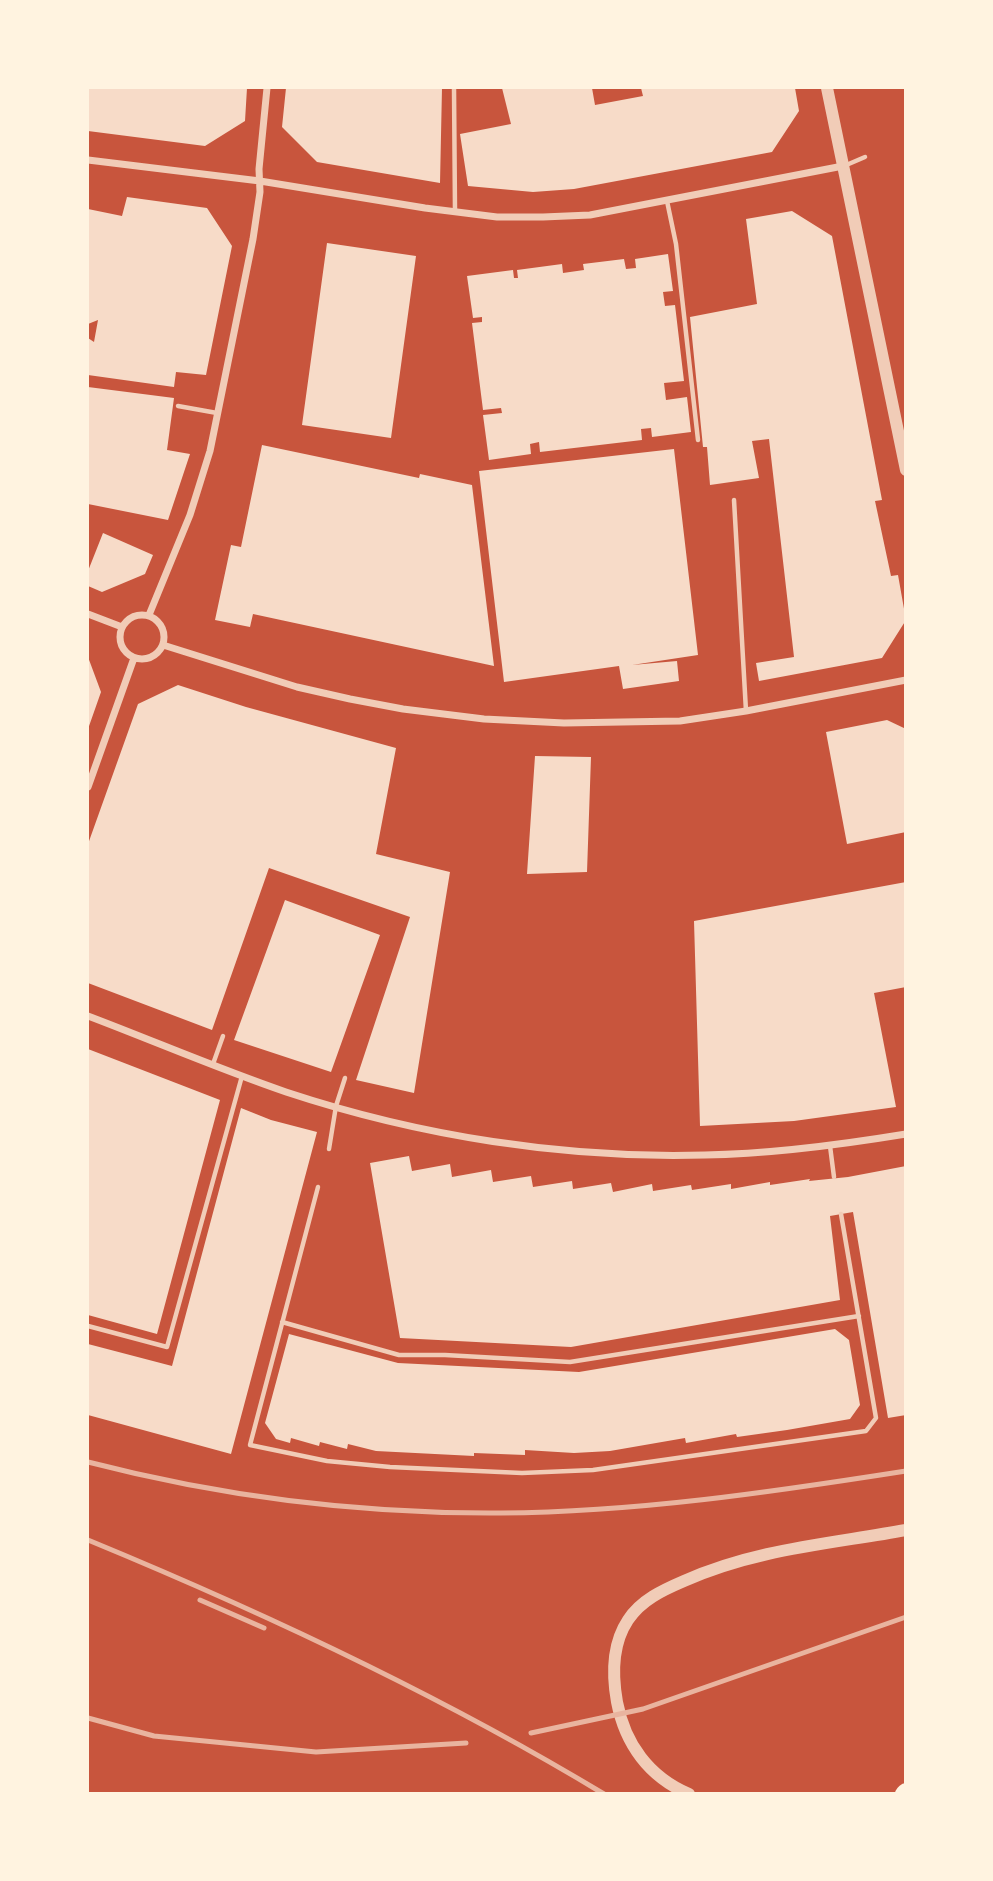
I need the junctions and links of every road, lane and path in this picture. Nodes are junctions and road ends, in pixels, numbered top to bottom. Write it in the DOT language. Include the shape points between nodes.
graph roads {
  1 [pos="267,88"];
  2 [pos="454,88"];
  3 [pos="827,88"];
  4 [pos="865,157"];
  5 [pos="88,160"];
  6 [pos="843,166"];
  7 [pos="260,181"];
  8 [pos="667,201"];
  9 [pos="455,212"];
  10 [pos="178,407"];
  11 [pos="218,413"];
  12 [pos="698,440"];
  13 [pos="905,470"];
  14 [pos="734,500"];
  15 [pos="88,614"];
  16 [pos="149,615"];
  17 [pos="121,627"];
  18 [pos="163,645"];
  19 [pos="134,658"];
  20 [pos="905,680"];
  21 [pos="746,711"];
  22 [pos="88,787"];
  23 [pos="88,1016"];
  24 [pos="223,1036"];
  25 [pos="212,1064"];
  26 [pos="242,1075"];
  27 [pos="345,1078"];
  28 [pos="336,1106"];
  29 [pos="905,1134"];
  30 [pos="830,1146"];
  31 [pos="329,1149"];
  32 [pos="834,1177"];
  33 [pos="318,1187"];
  34 [pos="841,1214"];
  35 [pos="859,1316"];
  36 [pos="282,1322"];
  37 [pos="88,1326"];
  38 [pos="905,1530"];
  39 [pos="689,1794"];
  1 -- 7 [label="street"];
  2 -- 9 [label="lane"];
  3 -- 6 [label="street"];
  4 -- 6 [label="lane"];
  5 -- 7 [label="street"];
  6 -- 8 [label="street"];
  6 -- 13 [label="street"];
  7 -- 9 [label="street"];
  7 -- 11 [label="street" via="253,240"];
  8 -- 9 [label="street" via="543,218"];
  8 -- 12 [label="lane"];
  10 -- 11 [label="lane"];
  11 -- 16 [label="street" via="201,486"];
  14 -- 21 [label="lane"];
  15 -- 17 [label="street"];
  16 -- 17 [label="street" via="138,614"];
  16 -- 18 [label="street" via="159,622"];
  17 -- 19 [label="street" via="124,651"];
  18 -- 19 [label="street" via="146,659"];
  18 -- 21 [label="street" via="297,687 403,709 484,719 680,721"];
  19 -- 22 [label="street"];
  20 -- 21 [label="street"];
  23 -- 25 [label="street"];
  24 -- 25 [label="lane"];
  25 -- 26 [label="street"];
  26 -- 28 [label="street"];
  26 -- 37 [label="lane" via="167,1347"];
  27 -- 28 [label="lane"];
  28 -- 30 [label="street" via="473,1137 599,1152 706,1155"];
  28 -- 31 [label="lane"];
  29 -- 30 [label="street"];
  30 -- 32 [label="lane"];
  33 -- 36 [label="lane"];
  34 -- 35 [label="lane"];
  35 -- 36 [label="lane" via="570,1362 398,1355"];
  35 -- 36 [label="lane" via="876,1418 866,1431 593,1470 522,1473 327,1461 250,1446"];
  38 -- 39 [label="street" via="767,1552 718,1566 647,1600 629,1618 617,1646 614,1682 627,1736 644,1764"];
}
